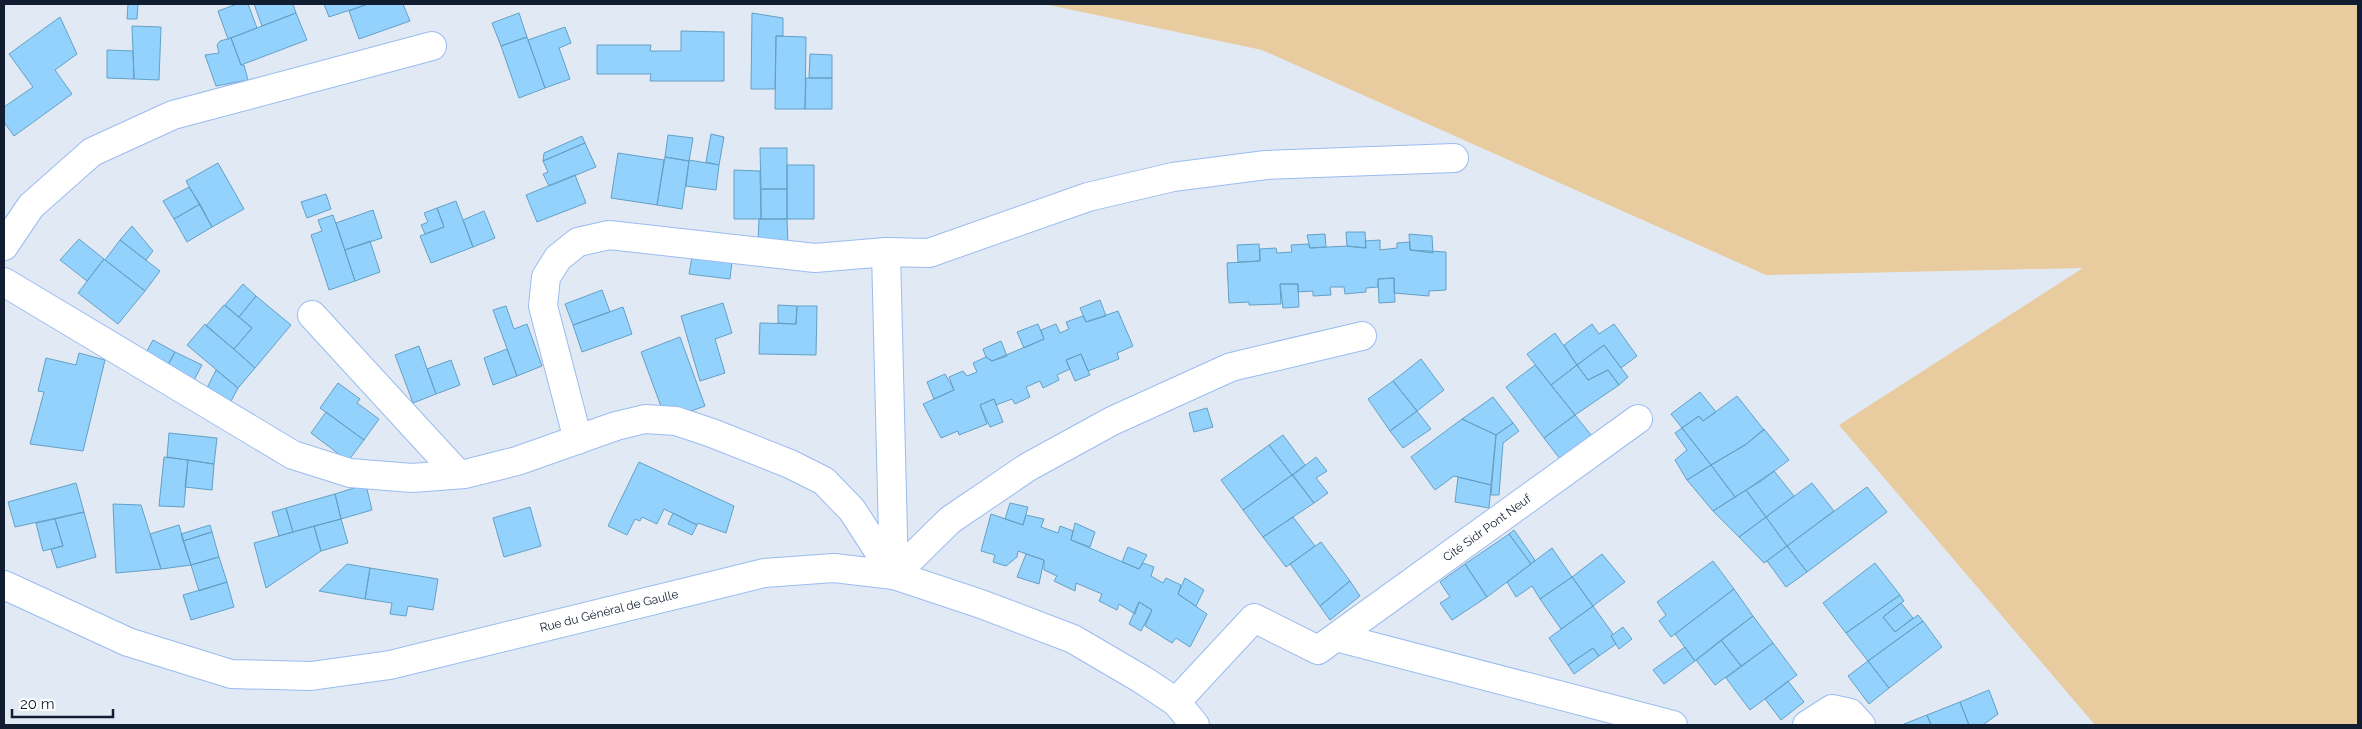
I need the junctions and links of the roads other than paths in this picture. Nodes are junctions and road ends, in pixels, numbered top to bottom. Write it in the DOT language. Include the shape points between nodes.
graph roads {
  1 [pos="432,46"];
  2 [pos="1454,158"];
  3 [pos="4,246"];
  4 [pos="886,252"];
  5 [pos="4,282"];
  6 [pos="312,315"];
  7 [pos="1362,336"];
  8 [pos="1638,419"];
  9 [pos="578,440"];
  10 [pos="458,474"];
  11 [pos="894,575"];
  12 [pos="4,585"];
  13 [pos="1336,637"];
  14 [pos="1176,702"];
  15 [pos="1195,725"];
  16 [pos="1673,725"];
  17 [pos="1807,725"];
  18 [pos="1860,725"];
  1 -- 3 [label="street" via="173,115 92,152 31,206"];
  2 -- 4 [label="street" via="1266,165 1173,177 1088,197 929,253"];
  4 -- 9 [label="street" via="815,258 609,236 578,242 558,258 546,277 543,306"];
  4 -- 11 [label="street"];
  5 -- 10 [label="street" via="293,455 350,473 412,478"];
  6 -- 10 [label="street"];
  7 -- 11 [label="street" via="1231,367 1112,421 1028,467 950,520"];
  8 -- 13 [label="street, Cité Sidr Pont Neuf"];
  9 -- 10 [label="street" via="517,461"];
  9 -- 11 [label="street" via="645,419 676,421 790,464 824,481 852,510"];
  11 -- 12 [label="street, Rue du Général de Gaulle" via="834,568 764,573 390,666 311,676 231,674 128,642"];
  11 -- 14 [label="street, Rue du Général de Gaulle" via="1073,639"];
  13 -- 14 [label="street, Cité Sidr Pont Neuf" via="1318,650 1254,618"];
  13 -- 16 [label="street"];
  14 -- 15 [label="street, Rue du Général de Gaulle"];
  17 -- 18 [label="street" via="1832,709 1850,713"];
}
